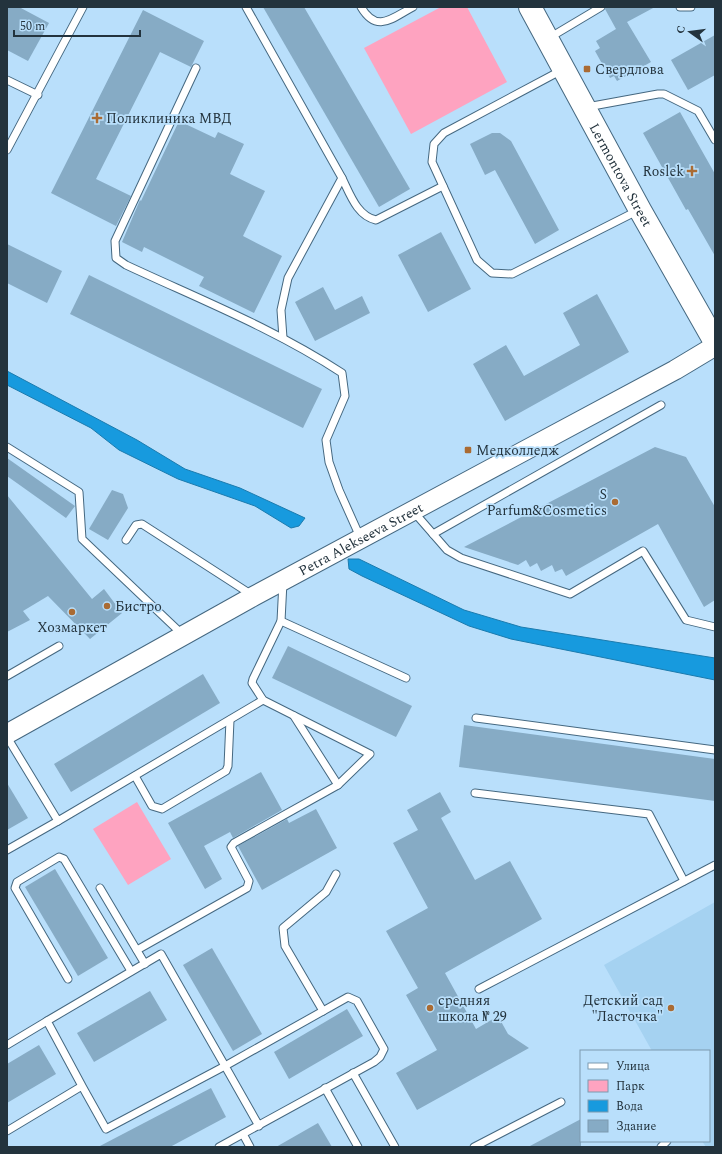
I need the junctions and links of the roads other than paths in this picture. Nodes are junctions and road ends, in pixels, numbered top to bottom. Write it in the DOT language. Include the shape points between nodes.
graph roads {
  1 [pos="83,7"];
  2 [pos="246,7"];
  3 [pos="361,7"];
  4 [pos="413,7"];
  5 [pos="530,7"];
  6 [pos="601,7"];
  7 [pos="680,7"];
  8 [pos="691,7"];
  9 [pos="548,39"];
  10 [pos="196,68"];
  11 [pos="564,69"];
  12 [pos="7,80"];
  13 [pos="38,95"];
  14 [pos="585,108"];
  15 [pos="715,140"];
  16 [pos="7,150"];
  17 [pos="342,178"];
  18 [pos="443,186"];
  19 [pos="640,210"];
  20 [pos="283,338"];
  21 [pos="715,342"];
  22 [pos="715,346"];
  23 [pos="661,405"];
  24 [pos="7,447"];
  25 [pos="413,511"];
  26 [pos="433,534"];
  27 [pos="361,539"];
  28 [pos="126,540"];
  29 [pos="282,582"];
  30 [pos="254,596"];
  31 [pos="281,621"];
  32 [pos="715,627"];
  33 [pos="183,635"];
  34 [pos="59,646"];
  35 [pos="7,676"];
  36 [pos="406,678"];
  37 [pos="263,700"];
  38 [pos="294,716"];
  39 [pos="476,718"];
  40 [pos="230,720"];
  41 [pos="7,734"];
  42 [pos="7,737"];
  43 [pos="715,750"];
  44 [pos="135,776"];
  45 [pos="338,785"];
  46 [pos="475,793"];
  47 [pos="58,821"];
  48 [pos="7,850"];
  49 [pos="715,865"];
  50 [pos="336,874"];
  51 [pos="684,881"];
  52 [pos="100,888"];
  53 [pos="137,950"];
  54 [pos="145,964"];
  55 [pos="131,972"];
  56 [pos="68,979"];
  57 [pos="479,989"];
  58 [pos="323,1012"];
  59 [pos="47,1021"];
  60 [pos="7,1045"];
  61 [pos="225,1066"];
  62 [pos="353,1073"];
  63 [pos="82,1086"];
  64 [pos="325,1088"];
  65 [pos="561,1102"];
  66 [pos="259,1126"];
  67 [pos="7,1131"];
  68 [pos="243,1134"];
  69 [pos="219,1147"];
  70 [pos="250,1147"];
  71 [pos="358,1147"];
  72 [pos="395,1147"];
  73 [pos="474,1147"];
  1 -- 13 [label="lane"];
  2 -- 17 [label="lane"];
  3 -- 4 [label="lane" via="367,18 378,22 386,21"];
  5 -- 9 [label="main road, Lermontova Street"];
  6 -- 9 [label="lane"];
  7 -- 8 [label="lane"];
  9 -- 11 [label="main road, Lermontova Street"];
  10 -- 20 [label="lane" via="115,242 116,258"];
  11 -- 14 [label="main road, Lermontova Street"];
  11 -- 18 [label="lane" via="444,133 434,144 432,162"];
  12 -- 13 [label="lane"];
  13 -- 16 [label="lane"];
  14 -- 15 [label="lane" via="664,94 698,111"];
  14 -- 19 [label="main road, Lermontova Street"];
  17 -- 18 [label="lane" via="361,212 376,220"];
  17 -- 20 [label="lane" via="288,278 281,310"];
  18 -- 19 [label="lane" via="477,260 492,273 512,274"];
  19 -- 21 [label="main road, Lermontova Street"];
  20 -- 27 [label="lane" via="342,373 345,396 326,440 332,469"];
  22 -- 25 [label="street, Petra Alekseeva Street" via="668,374"];
  23 -- 26 [label="lane"];
  24 -- 33 [label="lane" via="79,492 82,539"];
  25 -- 26 [label="lane"];
  25 -- 27 [label="street, Petra Alekseeva Street"];
  26 -- 32 [label="lane" via="447,550 461,558 570,594 643,551 686,620"];
  27 -- 29 [label="street, Petra Alekseeva Street"];
  28 -- 30 [label="lane" via="136,525 142,524"];
  29 -- 30 [label="street, Petra Alekseeva Street"];
  29 -- 31 [label="lane"];
  30 -- 33 [label="street, Petra Alekseeva Street"];
  31 -- 36 [label="lane"];
  31 -- 37 [label="lane" via="252,683"];
  33 -- 41 [label="street, Petra Alekseeva Street"];
  34 -- 35 [label="lane"];
  37 -- 38 [label="lane"];
  37 -- 40 [label="lane"];
  38 -- 45 [label="lane"];
  38 -- 45 [label="lane" via="370,754"];
  39 -- 43 [label="lane"];
  40 -- 44 [label="lane"];
  40 -- 44 [label="lane" via="226,771 162,809 152,806"];
  42 -- 47 [label="lane"];
  44 -- 47 [label="lane"];
  45 -- 53 [label="lane" via="234,843 231,847 249,881 247,888"];
  46 -- 51 [label="lane" via="649,814"];
  47 -- 48 [label="lane"];
  49 -- 51 [label="lane"];
  50 -- 58 [label="lane" via="326,892 283,928 285,946"];
  51 -- 57 [label="lane"];
  52 -- 53 [label="lane"];
  53 -- 54 [label="lane"];
  54 -- 55 [label="lane"];
  54 -- 61 [label="lane" via="160,954"];
  55 -- 56 [label="lane" via="64,859 59,857 17,882 15,888"];
  55 -- 59 [label="lane"];
  58 -- 61 [label="lane"];
  58 -- 62 [label="lane" via="348,997 354,999 384,1049 380,1057"];
  59 -- 60 [label="lane"];
  59 -- 63 [label="lane"];
  61 -- 63 [label="lane" via="106,1129"];
  61 -- 66 [label="lane"];
  62 -- 64 [label="lane"];
  62 -- 72 [label="lane"];
  63 -- 67 [label="lane"];
  64 -- 66 [label="lane"];
  64 -- 71 [label="lane"];
  65 -- 73 [label="lane"];
  66 -- 68 [label="lane"];
  68 -- 69 [label="lane"];
  68 -- 70 [label="lane"];
}
